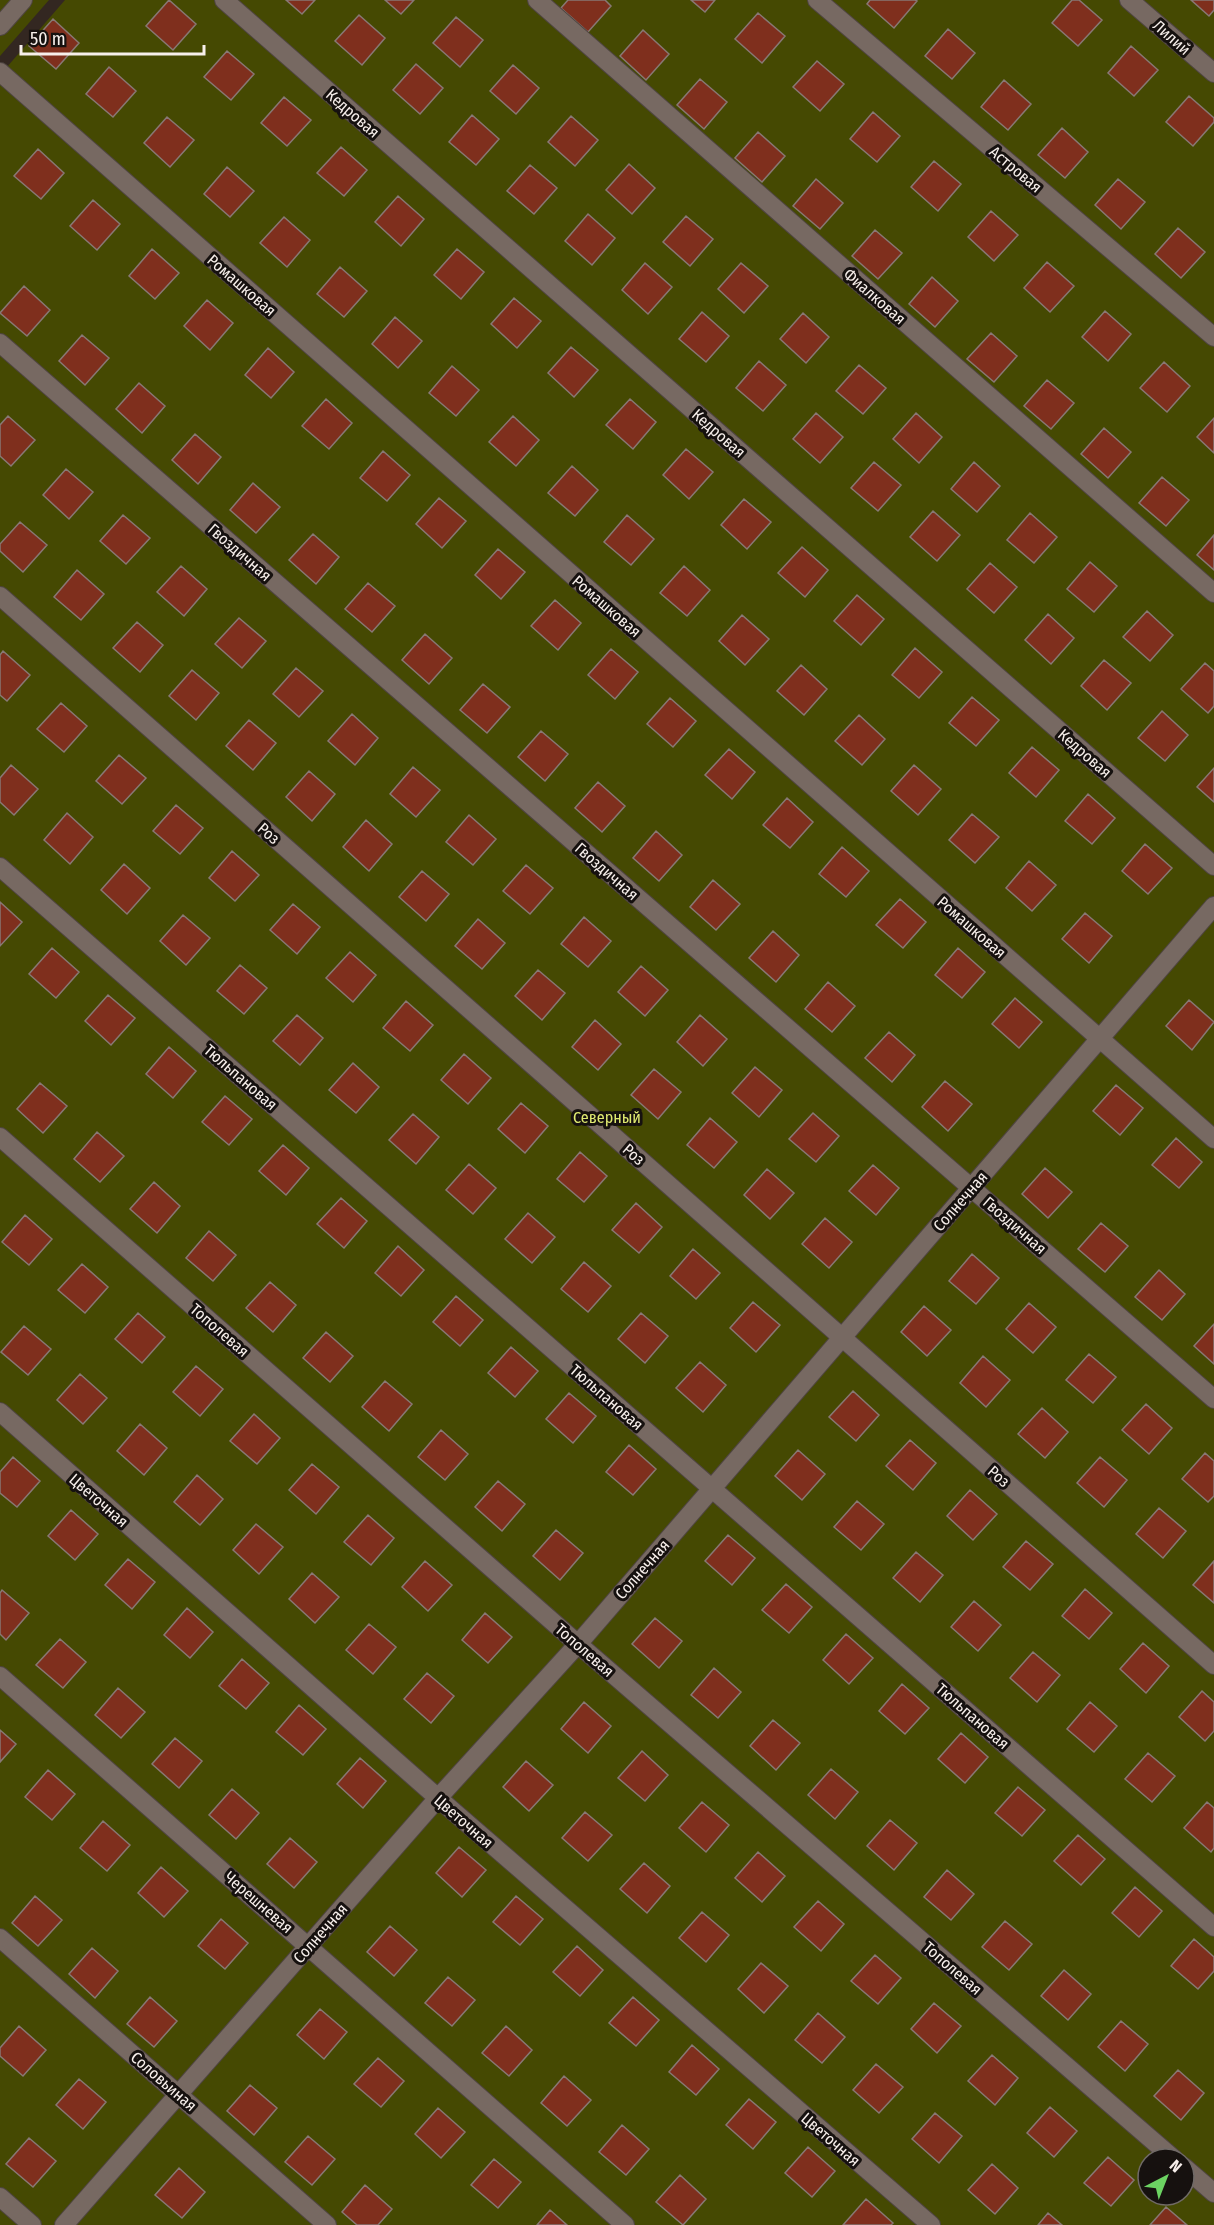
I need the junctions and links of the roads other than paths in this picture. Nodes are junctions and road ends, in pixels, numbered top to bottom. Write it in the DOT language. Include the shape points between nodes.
graph roads {
  1 [pos="22,0"];
  2 [pos="224,0"];
  3 [pos="537,0"];
  4 [pos="817,0"];
  5 [pos="1129,0"];
  6 [pos="0,26"];
  7 [pos="0,72"];
  8 [pos="1214,73"];
  9 [pos="1214,337"];
  10 [pos="0,343"];
  11 [pos="1214,592"];
  12 [pos="0,596"];
  13 [pos="1214,866"];
  14 [pos="0,867"];
  15 [pos="1214,906"];
  16 [pos="1098,1038"];
  17 [pos="0,1137"];
  18 [pos="1214,1139"];
  19 [pos="972,1187"];
  20 [pos="842,1338"];
  21 [pos="1214,1399"];
  22 [pos="0,1412"];
  23 [pos="711,1488"];
  24 [pos="578,1644"];
  25 [pos="1214,1665"];
  26 [pos="0,1676"];
  27 [pos="438,1798"];
  28 [pos="1214,1927"];
  29 [pos="0,1938"];
  30 [pos="309,1946"];
  31 [pos="180,2096"];
  32 [pos="1160,2147"];
  33 [pos="1196,2177"];
  34 [pos="1214,2193"];
  35 [pos="0,2197"];
  36 [pos="32,2225"];
  37 [pos="63,2225"];
  38 [pos="327,2225"];
  39 [pos="625,2225"];
  40 [pos="931,2225"];
  1 -- 6 [label="street"];
  2 -- 13 [label="street, Кедровая"];
  3 -- 11 [label="street, Фиалковая"];
  4 -- 9 [label="street, Астровая"];
  5 -- 8 [label="street, Лилий"];
  7 -- 16 [label="street, Ромашковая"];
  10 -- 19 [label="street, Гвоздичная"];
  12 -- 20 [label="street, Роз"];
  14 -- 23 [label="street, Тюльпановая"];
  15 -- 16 [label="street, Солнечная"];
  16 -- 18 [label="street, Ромашковая"];
  16 -- 19 [label="street, Солнечная"];
  17 -- 24 [label="street, Тополевая"];
  19 -- 20 [label="street, Солнечная"];
  19 -- 21 [label="street, Гвоздичная"];
  20 -- 23 [label="street, Солнечная"];
  20 -- 25 [label="street, Роз"];
  22 -- 27 [label="street, Цветочная"];
  23 -- 24 [label="street, Солнечная"];
  23 -- 28 [label="street, Тюльпановая"];
  24 -- 27 [label="street, Солнечная"];
  24 -- 32 [label="street, Тополевая"];
  26 -- 30 [label="street, Черешневая"];
  27 -- 30 [label="street, Солнечная"];
  27 -- 40 [label="street, Цветочная"];
  29 -- 31 [label="street, Соловьиная"];
  30 -- 31 [label="street, Солнечная"];
  30 -- 39 [label="street, Черешневая"];
  31 -- 37 [label="street, Солнечная"];
  31 -- 38 [label="street, Соловьиная"];
  33 -- 34 [label="street"];
  35 -- 36 [label="street"];
}
